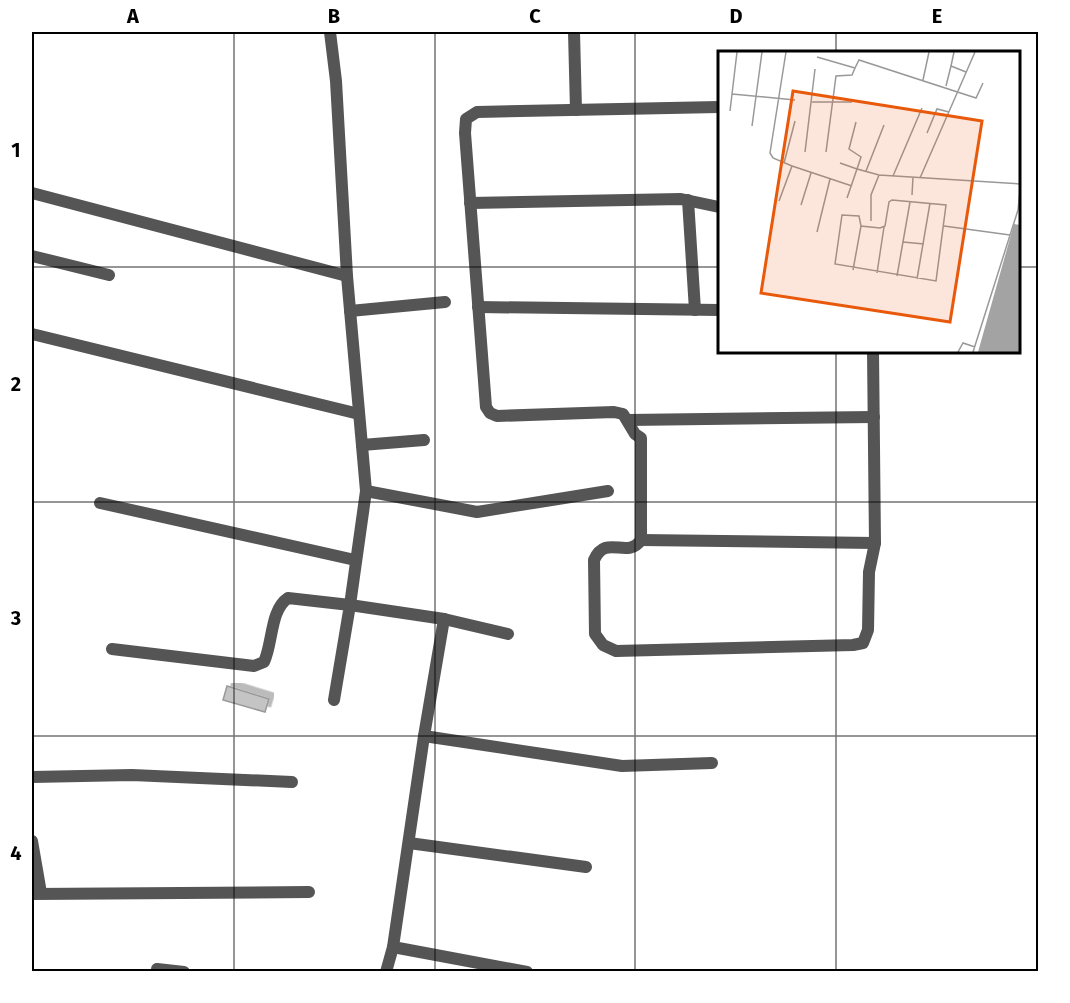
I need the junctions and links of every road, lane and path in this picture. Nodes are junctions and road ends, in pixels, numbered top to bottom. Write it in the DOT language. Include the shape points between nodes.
graph roads {
  1 [pos="330,32"];
  2 [pos="574,32"];
  3 [pos="718,107"];
  4 [pos="576,110"];
  5 [pos="32,193"];
  6 [pos="688,200"];
  7 [pos="470,203"];
  8 [pos="718,207"];
  9 [pos="32,256"];
  10 [pos="109,275"];
  11 [pos="347,276"];
  12 [pos="445,302"];
  13 [pos="478,307"];
  14 [pos="695,310"];
  15 [pos="718,310"];
  16 [pos="350,312"];
  17 [pos="32,334"];
  18 [pos="873,352"];
  19 [pos="359,414"];
  20 [pos="874,417"];
  21 [pos="628,420"];
  22 [pos="424,440"];
  23 [pos="362,445"];
  24 [pos="366,490"];
  25 [pos="608,491"];
  26 [pos="100,503"];
  27 [pos="641,540"];
  28 [pos="875,543"];
  29 [pos="355,560"];
  30 [pos="350,605"];
  31 [pos="444,619"];
  32 [pos="508,634"];
  33 [pos="112,649"];
  34 [pos="334,700"];
  35 [pos="424,736"];
  36 [pos="712,763"];
  37 [pos="32,777"];
  38 [pos="292,782"];
  39 [pos="32,841"];
  40 [pos="409,843"];
  41 [pos="586,867"];
  42 [pos="309,892"];
  43 [pos="36,893"];
  44 [pos="393,947"];
  45 [pos="157,969"];
  46 [pos="184,972"];
  47 [pos="386,972"];
  48 [pos="527,972"];
  1 -- 11 [label="street"];
  2 -- 4 [label="street"];
  3 -- 4 [label="street"];
  4 -- 7 [label="street" via="477,112 466,119"];
  5 -- 11 [label="street"];
  6 -- 7 [label="street"];
  6 -- 8 [label="street"];
  6 -- 14 [label="street"];
  7 -- 13 [label="street"];
  9 -- 10 [label="street"];
  11 -- 16 [label="street"];
  12 -- 16 [label="street"];
  13 -- 14 [label="street"];
  13 -- 21 [label="street" via="486,407 490,413 497,416 614,412"];
  14 -- 15 [label="street"];
  16 -- 19 [label="street"];
  17 -- 19 [label="street"];
  18 -- 20 [label="street"];
  19 -- 23 [label="street"];
  20 -- 21 [label="street"];
  20 -- 28 [label="street"];
  21 -- 27 [label="street" via="640,438"];
  22 -- 23 [label="street"];
  23 -- 24 [label="street"];
  24 -- 25 [label="street" via="477,512"];
  24 -- 29 [label="street"];
  26 -- 29 [label="street"];
  27 -- 28 [label="street"];
  27 -- 28 [label="street" via="632,548 603,548 594,560 595,634 603,645 616,651 863,643 868,630 869,572"];
  29 -- 30 [label="street"];
  30 -- 31 [label="street"];
  30 -- 33 [label="street" via="288,598 276,613 264,662 254,666"];
  30 -- 34 [label="street"];
  31 -- 32 [label="street"];
  31 -- 35 [label="street"];
  35 -- 36 [label="street" via="622,766"];
  35 -- 40 [label="street"];
  37 -- 38 [label="street" via="132,775"];
  39 -- 43 [label="street"];
  40 -- 41 [label="street"];
  40 -- 44 [label="street"];
  42 -- 43 [label="street"];
  44 -- 47 [label="street"];
  44 -- 48 [label="street"];
  45 -- 46 [label="street"];
}
